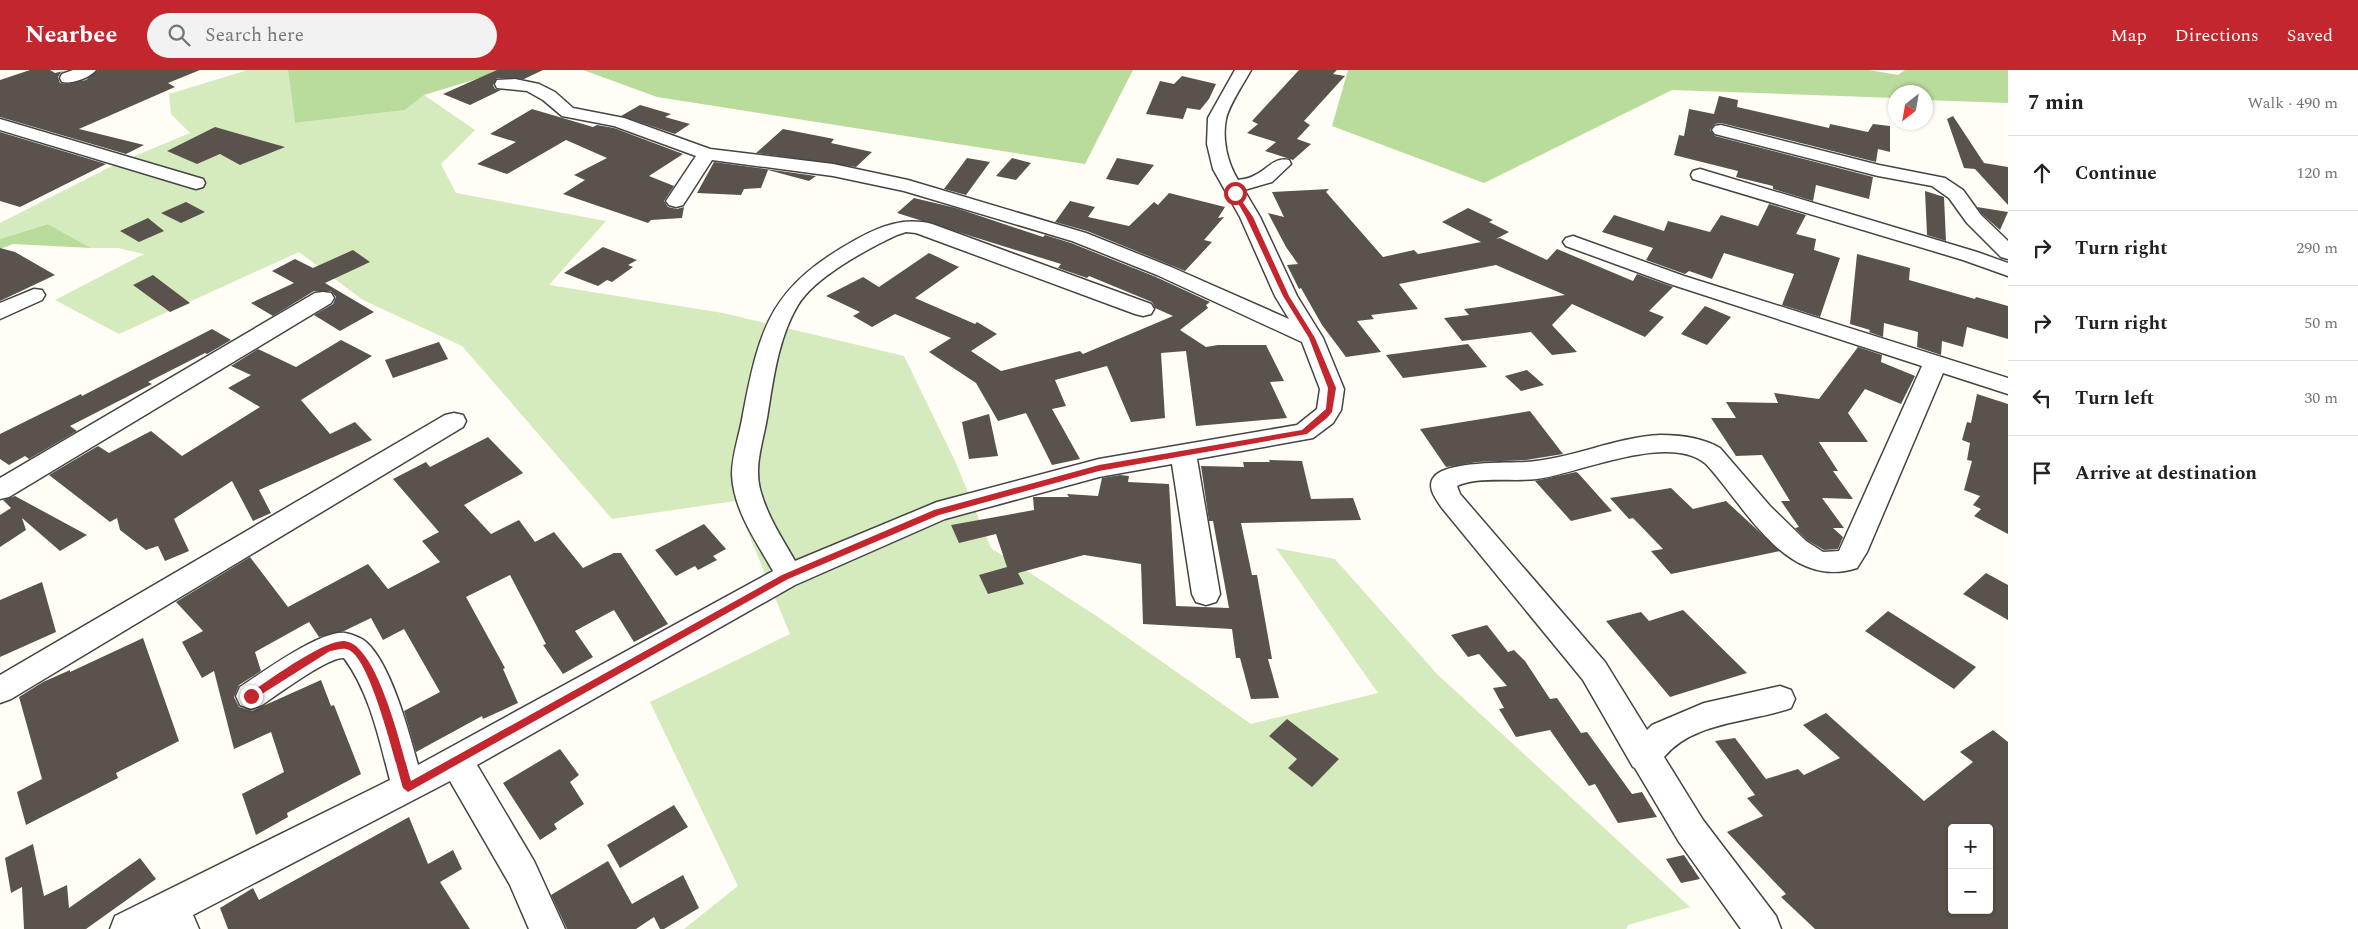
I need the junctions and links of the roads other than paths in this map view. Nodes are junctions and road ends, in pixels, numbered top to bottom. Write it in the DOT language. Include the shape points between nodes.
graph roads {
  1 [pos="88,70"];
  2 [pos="1243,70"];
  3 [pos="68,78"];
  4 [pos="503,84"];
  5 [pos="0,124"];
  6 [pos="1721,130"];
  7 [pos="708,154"];
  8 [pos="1282,164"];
  9 [pos="1700,175"];
  10 [pos="196,183"];
  11 [pos="1231,186"];
  12 [pos="676,201"];
  13 [pos="1573,242"];
  14 [pos="2008,253"];
  15 [pos="2008,270"];
  16 [pos="34,295"];
  17 [pos="323,298"];
  18 [pos="1143,309"];
  19 [pos="0,312"];
  20 [pos="1312,338"];
  21 [pos="1935,364"];
  22 [pos="2008,386"];
  23 [pos="454,421"];
  24 [pos="1184,453"];
  25 [pos="0,490"];
  26 [pos="789,575"];
  27 [pos="1206,594"];
  28 [pos="0,690"];
  29 [pos="251,696"];
  30 [pos="1780,700"];
  31 [pos="1644,756"];
  32 [pos="454,762"];
  33 [pos="408,788"];
  34 [pos="175,919"];
  35 [pos="128,929"];
  36 [pos="548,929"];
  37 [pos="1763,929"];
  1 -- 3 [label="street"];
  2 -- 11 [label="street" via="1216,118 1216,144"];
  4 -- 7 [label="street" via="533,86 551,97 560,109 618,122"];
  5 -- 10 [label="street"];
  6 -- 14 [label="street" via="1938,182 1956,194 1974,219"];
  7 -- 12 [label="street"];
  7 -- 20 [label="street" via="824,168 908,186 1079,237 1164,271"];
  8 -- 11 [label="street" via="1272,175 1253,184"];
  9 -- 15 [label="street"];
  11 -- 20 [label="street" via="1250,217 1286,296"];
  13 -- 21 [label="street" via="1677,280"];
  16 -- 19 [label="street"];
  17 -- 25 [label="street"];
  18 -- 26 [label="street" via="925,228 898,228 845,254 788,303 767,356 750,441 745,474 750,503"];
  20 -- 24 [label="street" via="1332,388 1329,410 1324,417 1304,432"];
  21 -- 22 [label="street"];
  21 -- 31 [label="street" via="1847,561 1816,561 1801,552 1710,453 1700,449 1664,445 1623,448 1536,470 1467,475 1444,482 1445,493 1451,501 1594,671"];
  23 -- 28 [label="street"];
  24 -- 26 [label="street" via="1099,468 937,512"];
  24 -- 27 [label="street"];
  26 -- 32 [label="street"];
  29 -- 33 [label="street" via="328,648 352,647 362,657 383,701"];
  30 -- 31 [label="street" via="1704,716 1663,735"];
  31 -- 37 [label="street" via="1691,831"];
  32 -- 33 [label="street"];
  32 -- 36 [label="street" via="466,776 522,873"];
  33 -- 34 [label="street"];
  34 -- 35 [label="street"];
}
